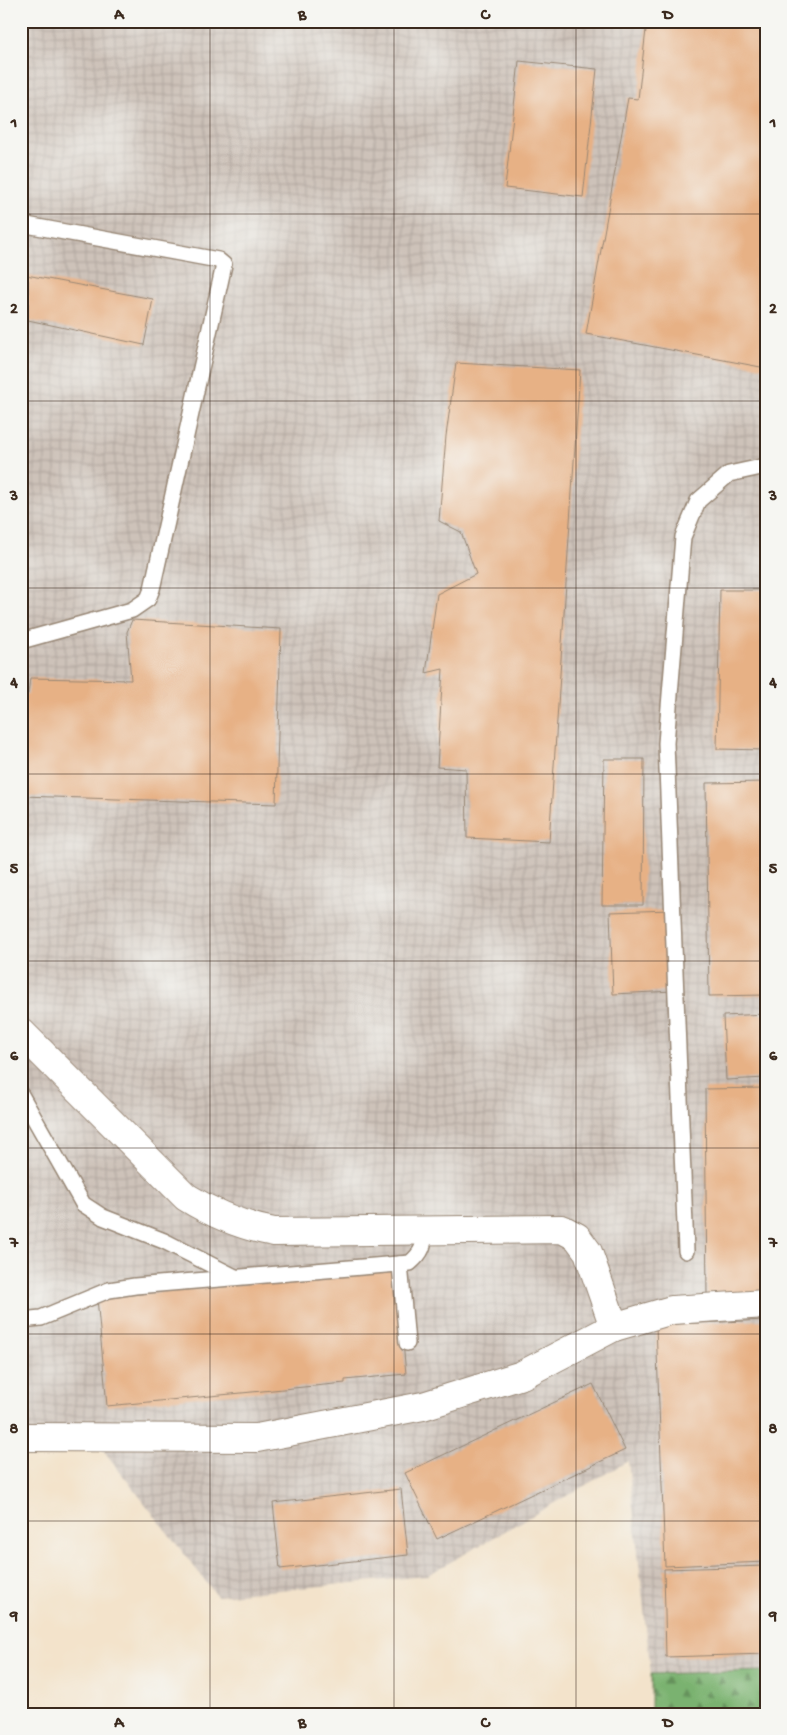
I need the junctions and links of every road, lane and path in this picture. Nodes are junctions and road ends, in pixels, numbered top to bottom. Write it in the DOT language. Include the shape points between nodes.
graph roads {
  1 [pos="21,224"];
  2 [pos="766,466"];
  3 [pos="21,641"];
  4 [pos="21,1032"];
  5 [pos="21,1095"];
  6 [pos="424,1230"];
  7 [pos="686,1251"];
  8 [pos="400,1264"];
  9 [pos="236,1278"];
  10 [pos="766,1304"];
  11 [pos="21,1320"];
  12 [pos="614,1327"];
  13 [pos="407,1343"];
  14 [pos="21,1437"];
  1 -- 3 [label="lane" via="218,260 224,265 148,598 132,610"];
  2 -- 7 [label="lane" via="729,474 698,501 683,537 666,743"];
  4 -- 6 [label="street" via="186,1197 213,1214 244,1226 274,1232"];
  5 -- 9 [label="lane" via="83,1204 103,1217 164,1241"];
  6 -- 8 [label="lane" via="425,1243 420,1255"];
  6 -- 12 [label="street" via="562,1229 577,1237 588,1252"];
  8 -- 9 [label="lane"];
  8 -- 13 [label="lane"];
  9 -- 11 [label="lane" via="109,1290 41,1318"];
  10 -- 12 [label="street" via="672,1310"];
  12 -- 14 [label="street" via="522,1375 423,1406 258,1438"];
}
